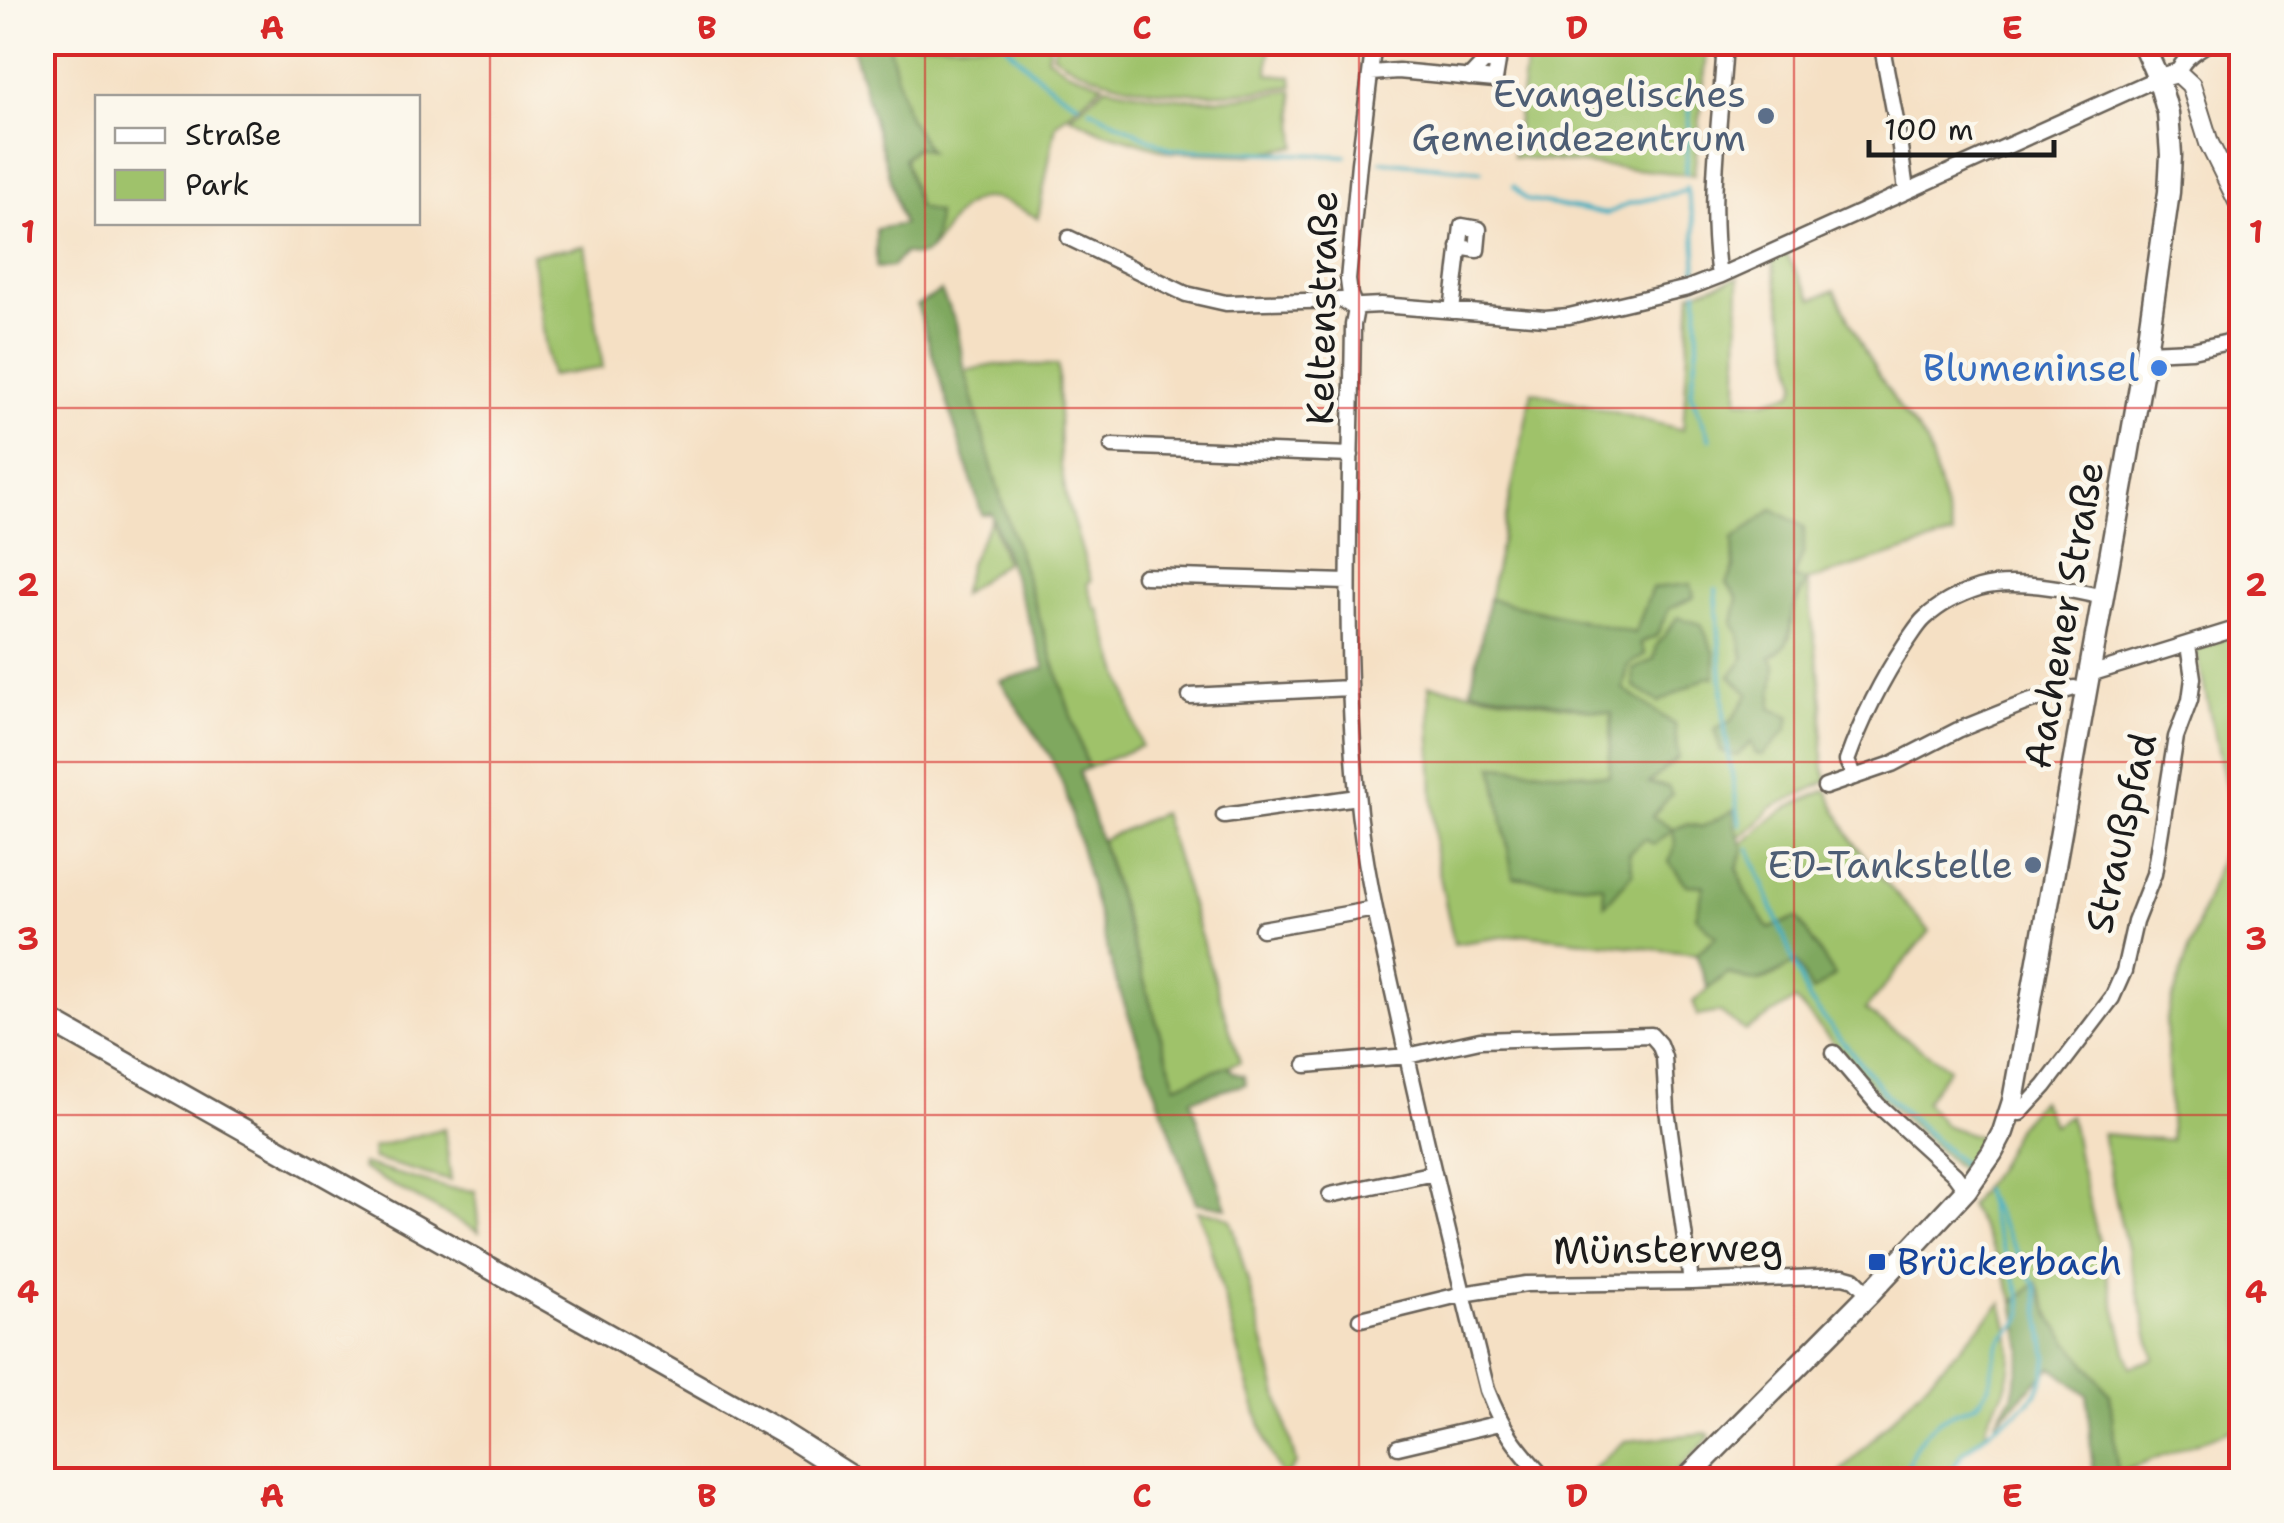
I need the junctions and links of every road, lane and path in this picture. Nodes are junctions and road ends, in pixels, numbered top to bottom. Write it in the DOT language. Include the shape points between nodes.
graph roads {
  1 [pos="1374,42"];
  2 [pos="1726,42"];
  3 [pos="1881,42"];
  4 [pos="2142,42"];
  5 [pos="2210,42"];
  6 [pos="1370,73"];
  7 [pos="2168,75"];
  8 [pos="1469,78"];
  9 [pos="1906,190"];
  10 [pos="2242,210"];
  11 [pos="1069,238"];
  12 [pos="1459,247"];
  13 [pos="1713,278"];
  14 [pos="1356,310"];
  15 [pos="1452,311"];
  16 [pos="2242,339"];
  17 [pos="2146,352"];
  18 [pos="1112,446"];
  19 [pos="1351,455"];
  20 [pos="1144,576"];
  21 [pos="1348,582"];
  22 [pos="2103,597"];
  23 [pos="2242,627"];
  24 [pos="2188,645"];
  25 [pos="2082,681"];
  26 [pos="1348,688"];
  27 [pos="1190,696"];
  28 [pos="1854,778"];
  29 [pos="1825,787"];
  30 [pos="1357,797"];
  31 [pos="1224,816"];
  32 [pos="1375,909"];
  33 [pos="1262,928"];
  34 [pos="42,1016"];
  35 [pos="1834,1053"];
  36 [pos="1406,1056"];
  37 [pos="1306,1065"];
  38 [pos="2010,1110"];
  39 [pos="1434,1173"];
  40 [pos="1966,1190"];
  41 [pos="1330,1196"];
  42 [pos="1692,1282"];
  43 [pos="1463,1294"];
  44 [pos="1869,1294"];
  45 [pos="1361,1318"];
  46 [pos="1500,1424"];
  47 [pos="1398,1447"];
  48 [pos="857,1480"];
  49 [pos="1546,1480"];
  50 [pos="1685,1480"];
  1 -- 6 [label="street, Keltenstraße"];
  2 -- 13 [label="street"];
  3 -- 9 [label="street"];
  4 -- 7 [label="main road, Aachener Straße"];
  5 -- 7 [label="street"];
  6 -- 8 [label="street"];
  6 -- 14 [label="street, Keltenstraße" via="1348,280"];
  7 -- 9 [label="street"];
  7 -- 10 [label="street" via="2191,85 2208,143"];
  7 -- 17 [label="main road, Aachener Straße" via="2170,174"];
  9 -- 13 [label="street"];
  11 -- 14 [label="street" via="1186,294 1226,303 1342,300"];
  12 -- 15 [label="street"];
  13 -- 15 [label="street" via="1569,316"];
  14 -- 15 [label="street" via="1381,305"];
  14 -- 19 [label="street, Keltenstraße"];
  16 -- 17 [label="street"];
  17 -- 22 [label="main road, Aachener Straße"];
  18 -- 19 [label="street, Keltenstraße"];
  19 -- 21 [label="street, Keltenstraße"];
  20 -- 21 [label="street"];
  21 -- 26 [label="street, Keltenstraße"];
  22 -- 25 [label="main road, Aachener Straße"];
  22 -- 28 [label="street" via="1982,587 1923,619 1883,679 1854,743 1847,761"];
  23 -- 24 [label="street"];
  24 -- 25 [label="street"];
  24 -- 38 [label="street, Straußpfad" via="2190,700 2176,738 2154,874 2124,971 2028,1106 2020,1113"];
  25 -- 28 [label="street"];
  25 -- 38 [label="main road, Aachener Straße"];
  26 -- 27 [label="street"];
  26 -- 30 [label="street, Keltenstraße"];
  28 -- 29 [label="street"];
  30 -- 31 [label="street"];
  30 -- 32 [label="street, Keltenstraße"];
  32 -- 33 [label="street"];
  32 -- 36 [label="street, Keltenstraße"];
  34 -- 48 [label="main road"];
  35 -- 40 [label="street"];
  36 -- 37 [label="street"];
  36 -- 39 [label="street, Keltenstraße"];
  36 -- 42 [label="street" via="1480,1040 1651,1035 1664,1058"];
  38 -- 40 [label="main road, Aachener Straße"];
  39 -- 41 [label="street"];
  39 -- 43 [label="street, Keltenstraße"];
  40 -- 44 [label="main road, Aachener Straße"];
  42 -- 43 [label="street, Münsterweg" via="1526,1284"];
  42 -- 44 [label="street, Münsterweg" via="1843,1276"];
  43 -- 45 [label="street"];
  43 -- 46 [label="street, Keltenstraße"];
  44 -- 50 [label="main road, Aachener Straße"];
  46 -- 47 [label="street"];
  46 -- 49 [label="street, Keltenstraße"];
}
